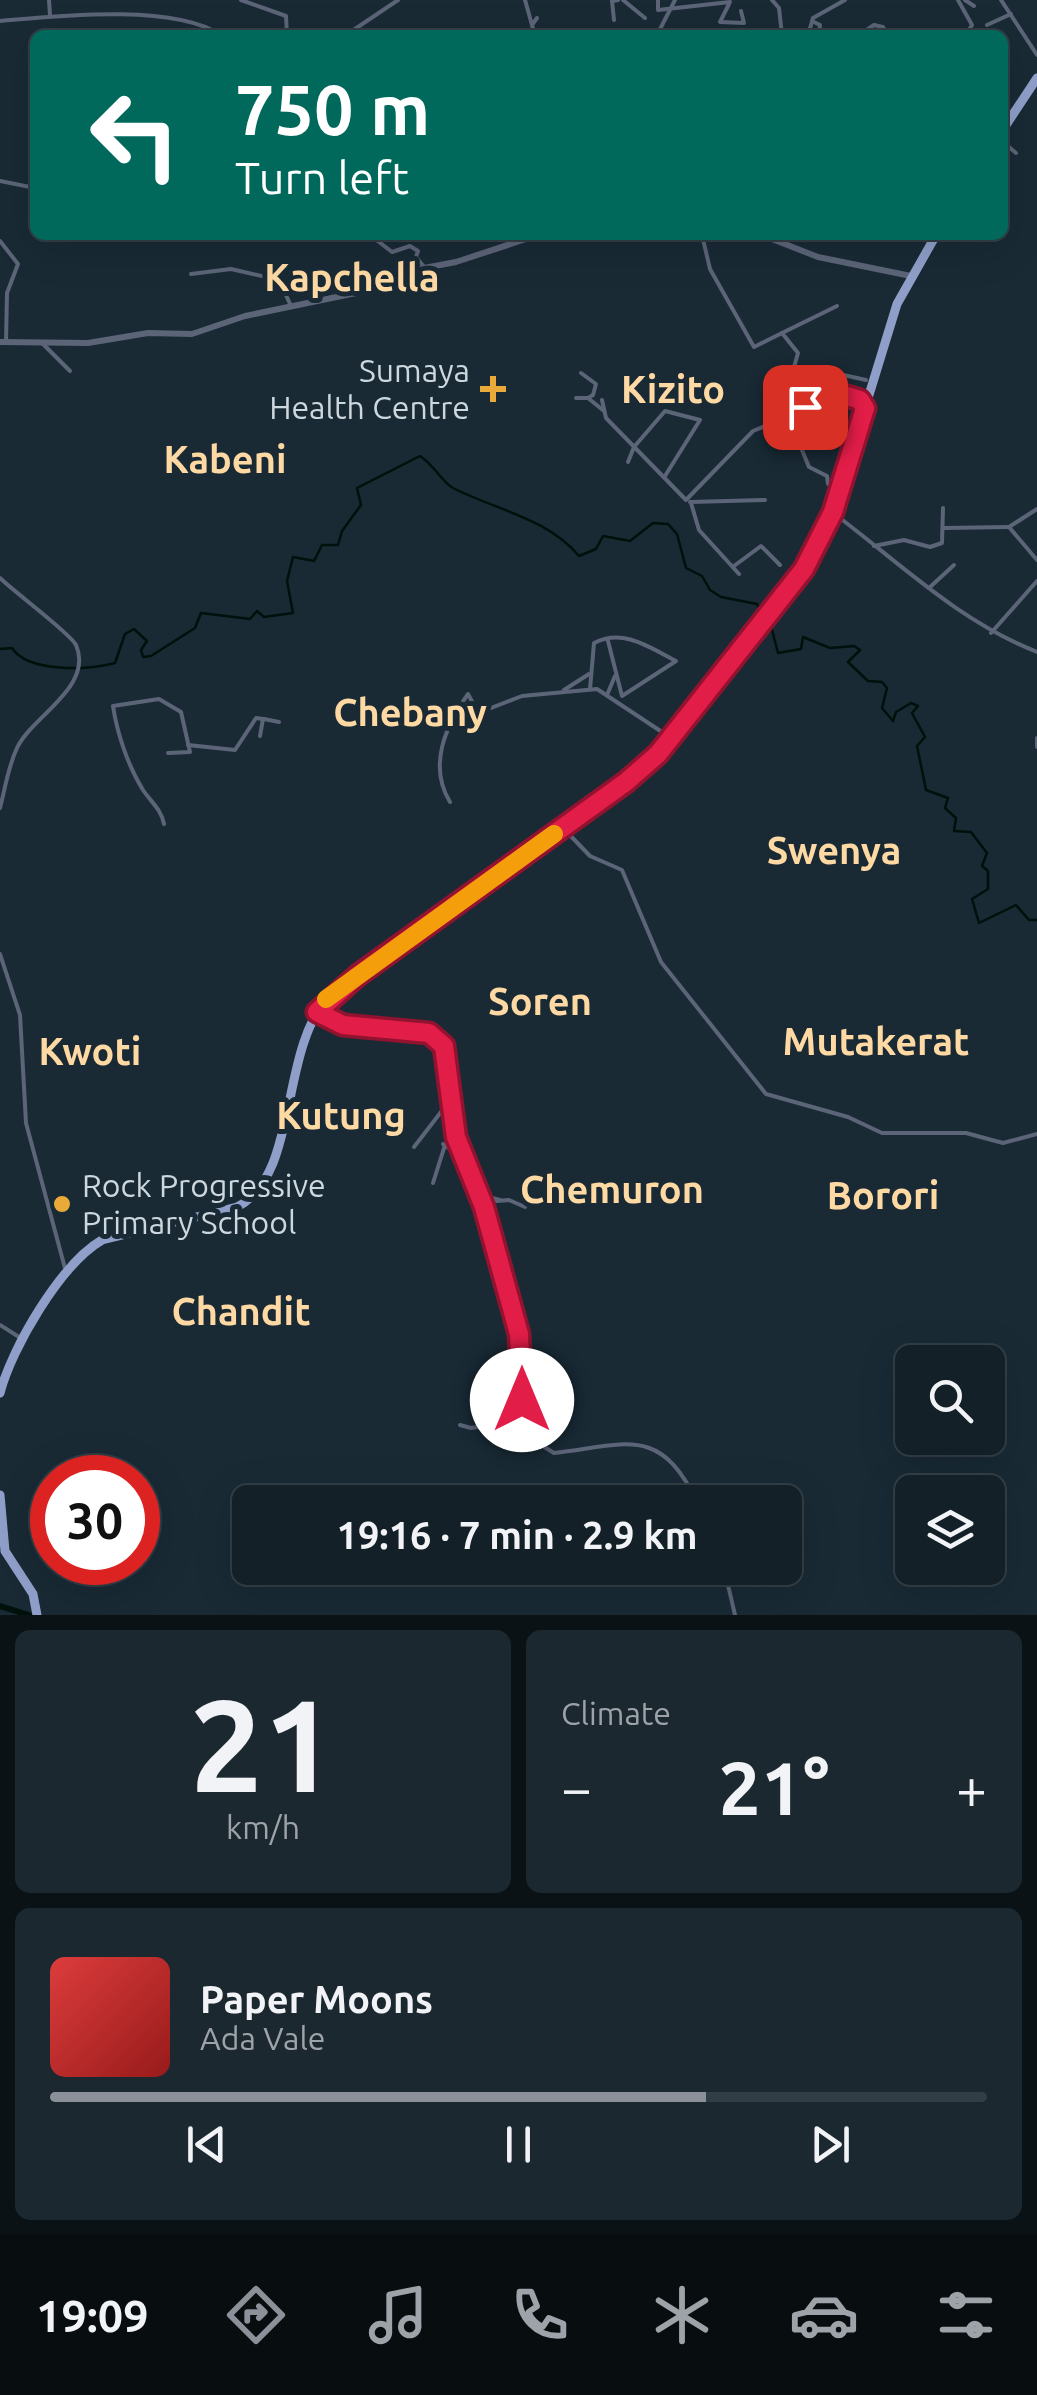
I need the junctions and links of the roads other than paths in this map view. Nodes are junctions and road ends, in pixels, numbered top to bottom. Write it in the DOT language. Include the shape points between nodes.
graph roads {
  1 [pos="50,0"];
  2 [pos="241,0"];
  3 [pos="398,0"];
  4 [pos="525,0"];
  5 [pos="621,0"];
  6 [pos="658,0"];
  7 [pos="674,0"];
  8 [pos="772,0"];
  9 [pos="844,0"];
  10 [pos="958,0"];
  11 [pos="965,0"];
  12 [pos="1001,0"];
  13 [pos="730,1"];
  14 [pos="974,6"];
  15 [pos="669,8"];
  16 [pos="741,11"];
  17 [pos="1011,14"];
  18 [pos="50,16"];
  19 [pos="538,18"];
  20 [pos="645,18"];
  21 [pos="614,20"];
  22 [pos="812,20"];
  23 [pos="0,21"];
  24 [pos="532,26"];
  25 [pos="988,26"];
  26 [pos="212,30"];
  27 [pos="287,30"];
  28 [pos="353,30"];
  29 [pos="533,30"];
  30 [pos="659,30"];
  31 [pos="781,30"];
  32 [pos="809,30"];
  33 [pos="820,30"];
  34 [pos="969,30"];
  35 [pos="1037,55"];
  36 [pos="1037,78"];
  37 [pos="1008,122"];
  38 [pos="1008,146"];
  39 [pos="1016,153"];
  40 [pos="0,181"];
  41 [pos="30,187"];
  42 [pos="376,240"];
  43 [pos="502,240"];
  44 [pos="703,240"];
  45 [pos="775,240"];
  46 [pos="933,240"];
  47 [pos="0,241"];
  48 [pos="425,268"];
  49 [pos="191,274"];
  50 [pos="911,276"];
  51 [pos="290,306"];
  52 [pos="837,306"];
  53 [pos="782,333"];
  54 [pos="3,342"];
  55 [pos="42,344"];
  56 [pos="70,371"];
  57 [pos="581,373"];
  58 [pos="792,374"];
  59 [pos="866,380"];
  60 [pos="831,391"];
  61 [pos="576,398"];
  62 [pos="588,398"];
  63 [pos="602,400"];
  64 [pos="798,402"];
  65 [pos="865,408"];
  66 [pos="604,411"];
  67 [pos="779,411"];
  68 [pos="634,448"];
  69 [pos="628,462"];
  70 [pos="665,476"];
  71 [pos="828,484"];
  72 [pos="765,500"];
  73 [pos="688,501"];
  74 [pos="943,508"];
  75 [pos="1037,510"];
  76 [pos="833,512"];
  77 [pos="1008,527"];
  78 [pos="942,528"];
  79 [pos="874,546"];
  80 [pos="1037,560"];
  81 [pos="954,564"];
  82 [pos="780,565"];
  83 [pos="734,566"];
  84 [pos="739,574"];
  85 [pos="0,578"];
  86 [pos="1037,581"];
  87 [pos="929,588"];
  88 [pos="990,633"];
  89 [pos="608,641"];
  90 [pos="1037,652"];
  91 [pos="588,674"];
  92 [pos="616,674"];
  93 [pos="590,689"];
  94 [pos="564,690"];
  95 [pos="607,694"];
  96 [pos="264,718"];
  97 [pos="279,722"];
  98 [pos="260,736"];
  99 [pos="672,738"];
  100 [pos="1037,738"];
  101 [pos="188,746"];
  102 [pos="1037,747"];
  103 [pos="168,753"];
  104 [pos="450,802"];
  105 [pos="0,808"];
  106 [pos="164,824"];
  107 [pos="563,828"];
  108 [pos="0,954"];
  109 [pos="317,1012"];
  110 [pos="450,1099"];
  111 [pos="1037,1134"];
  112 [pos="414,1148"];
  113 [pos="466,1160"];
  114 [pos="434,1183"];
  115 [pos="484,1199"];
  116 [pos="525,1207"];
  117 [pos="490,1226"];
  118 [pos="66,1272"];
  119 [pos="0,1325"];
  120 [pos="23,1340"];
  121 [pos="0,1393"];
  122 [pos="521,1421"];
  123 [pos="460,1425"];
  124 [pos="688,1485"];
  125 [pos="0,1495"];
  126 [pos="728,1585"];
  127 [pos="38,1615"];
  128 [pos="735,1615"];
  1 -- 18 [label="street"];
  2 -- 27 [label="street" via="286,16"];
  3 -- 28 [label="street"];
  4 -- 24 [label="street"];
  5 -- 20 [label="street"];
  5 -- 21 [label="street" via="612,1"];
  6 -- 15 [label="street" via="658,10"];
  7 -- 15 [label="street"];
  8 -- 31 [label="street"];
  9 -- 22 [label="street"];
  10 -- 34 [label="street"];
  11 -- 14 [label="street"];
  12 -- 17 [label="street"];
  13 -- 15 [label="street"];
  13 -- 16 [label="street" via="722,26 744,23"];
  15 -- 30 [label="street"];
  17 -- 25 [label="street"];
  17 -- 35 [label="street"];
  18 -- 23 [label="street"];
  18 -- 26 [label="street" via="138,16"];
  19 -- 24 [label="street"];
  22 -- 32 [label="street"];
  22 -- 33 [label="street"];
  24 -- 29 [label="street"];
  36 -- 37 [label="main road"];
  38 -- 39 [label="street"];
  40 -- 41 [label="street"];
  42 -- 48 [label="street" via="392,252 410,246"];
  43 -- 48 [label="street"];
  44 -- 53 [label="street" via="710,269 754,347"];
  45 -- 50 [label="street"];
  46 -- 50 [label="main road"];
  47 -- 54 [label="street" via="18,264 7,293"];
  48 -- 51 [label="street" via="403,272 380,288"];
  49 -- 51 [label="street" via="231,268 279,280"];
  50 -- 65 [label="main road"];
  51 -- 55 [label="street" via="192,334"];
  52 -- 53 [label="street"];
  53 -- 58 [label="street" via="798,353"];
  54 -- 55 [label="street"];
  55 -- 56 [label="street"];
  57 -- 62 [label="street" via="596,384"];
  58 -- 60 [label="street"];
  58 -- 64 [label="street" via="780,391"];
  59 -- 60 [label="street" via="839,374"];
  60 -- 64 [label="street" via="805,407"];
  60 -- 65 [label="street"];
  61 -- 62 [label="street"];
  62 -- 66 [label="street"];
  63 -- 66 [label="street"];
  64 -- 67 [label="street"];
  65 -- 76 [label="main road"];
  66 -- 68 [label="street"];
  67 -- 71 [label="street" via="809,467 827,476"];
  67 -- 73 [label="street" via="726,456"];
  68 -- 69 [label="street"];
  68 -- 70 [label="street"];
  68 -- 70 [label="street" via="665,411 700,420"];
  70 -- 73 [label="street"];
  72 -- 73 [label="street"];
  73 -- 83 [label="street" via="699,530"];
  74 -- 78 [label="street"];
  75 -- 77 [label="street"];
  76 -- 79 [label="street"];
  76 -- 99 [label="main road" via="804,569"];
  77 -- 78 [label="street"];
  77 -- 80 [label="street"];
  78 -- 79 [label="street" via="944,541 936,546 904,540"];
  79 -- 87 [label="street"];
  81 -- 87 [label="street"];
  82 -- 83 [label="street" via="761,546"];
  83 -- 84 [label="street"];
  85 -- 105 [label="street" via="73,641 78,664 76,676 20,744"];
  86 -- 88 [label="street"];
  87 -- 88 [label="street"];
  88 -- 90 [label="street"];
  89 -- 91 [label="street" via="594,643"];
  89 -- 92 [label="street"];
  89 -- 92 [label="street" via="625,636 676,661 622,696"];
  91 -- 93 [label="street"];
  91 -- 94 [label="street"];
  92 -- 95 [label="street"];
  93 -- 94 [label="street"];
  93 -- 95 [label="street"];
  94 -- 104 [label="street" via="522,696 478,713 468,694 440,745 442,789"];
  95 -- 99 [label="street"];
  96 -- 97 [label="street"];
  96 -- 98 [label="street"];
  96 -- 101 [label="street" via="256,718 235,750"];
  99 -- 107 [label="main road"];
  100 -- 102 [label="street"];
  101 -- 103 [label="street" via="190,752"];
  101 -- 106 [label="street" via="180,712 158,699 113,706 142,788"];
  107 -- 109 [label="main road"];
  107 -- 111 [label="street" via="590,856 620,868 660,962 766,1094 882,1132 966,1133 1003,1143"];
  108 -- 118 [label="street" via="20,1018 26,1123"];
  109 -- 110 [label="street" via="343,1025 438,1036 448,1057"];
  109 -- 118 [label="main road" via="289,1089 274,1166 255,1196 236,1208 102,1240"];
  110 -- 112 [label="street"];
  110 -- 113 [label="street"];
  113 -- 114 [label="street" via="444,1144"];
  113 -- 115 [label="street"];
  113 -- 117 [label="street"];
  115 -- 116 [label="street"];
  115 -- 117 [label="street"];
  117 -- 122 [label="street" via="519,1334"];
  118 -- 120 [label="main road"];
  119 -- 120 [label="street"];
  120 -- 121 [label="main road"];
  122 -- 123 [label="street"];
  122 -- 124 [label="street" via="538,1446 554,1453 618,1443 645,1447 678,1466"];
  125 -- 127 [label="main road" via="4,1551 33,1594"];
  126 -- 128 [label="street"];
}
